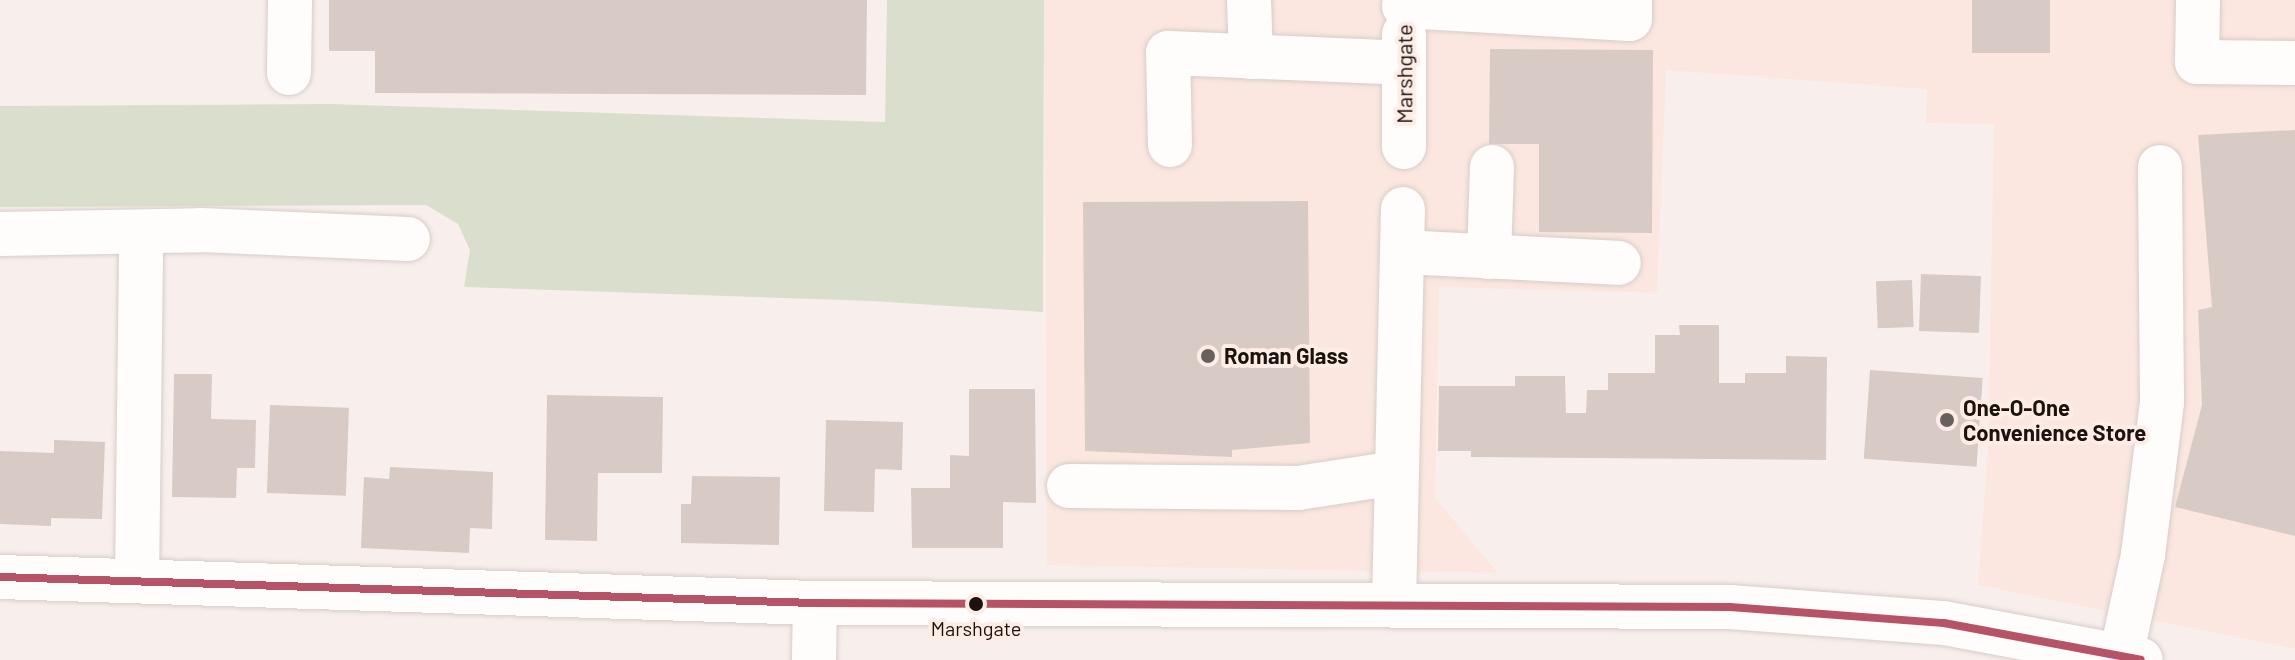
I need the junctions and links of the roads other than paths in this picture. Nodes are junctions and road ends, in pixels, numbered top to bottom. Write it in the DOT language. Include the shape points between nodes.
graph roads {
  1 [pos="290,0"];
  2 [pos="1249,0"];
  3 [pos="1630,0"];
  4 [pos="2198,0"];
  5 [pos="1404,3"];
  6 [pos="1251,57"];
  7 [pos="1404,63"];
  8 [pos="2295,63"];
  9 [pos="289,73"];
  10 [pos="1170,145"];
  11 [pos="1404,147"];
  12 [pos="1492,167"];
  13 [pos="2160,167"];
  14 [pos="1403,209"];
  15 [pos="141,232"];
  16 [pos="0,234"];
  17 [pos="408,239"];
  18 [pos="1402,252"];
  19 [pos="1489,257"];
  20 [pos="1619,263"];
  21 [pos="1396,473"];
  22 [pos="1069,486"];
  23 [pos="0,577"];
  24 [pos="137,581"];
  25 [pos="815,603"];
  26 [pos="1394,604"];
  27 [pos="2113,657"];
  28 [pos="814,660"];
  1 -- 9 [label="street"];
  2 -- 6 [label="street"];
  3 -- 5 [label="street" via="1630,19"];
  4 -- 8 [label="street" via="2197,62"];
  5 -- 7 [label="street, Marshgate"];
  6 -- 7 [label="street"];
  6 -- 10 [label="street" via="1168,53"];
  7 -- 11 [label="street, Marshgate"];
  12 -- 19 [label="street"];
  13 -- 27 [label="street" via="2162,402 2143,555"];
  14 -- 18 [label="street"];
  15 -- 16 [label="street"];
  15 -- 17 [label="street"];
  15 -- 24 [label="street"];
  18 -- 19 [label="street"];
  18 -- 21 [label="street"];
  19 -- 20 [label="street"];
  21 -- 22 [label="street" via="1298,488"];
  21 -- 26 [label="street"];
  23 -- 24 [label="street"];
  24 -- 25 [label="street"];
  25 -- 26 [label="street" via="1241,608"];
  25 -- 28 [label="street"];
  26 -- 27 [label="street" via="1730,607 1882,615"];
}
